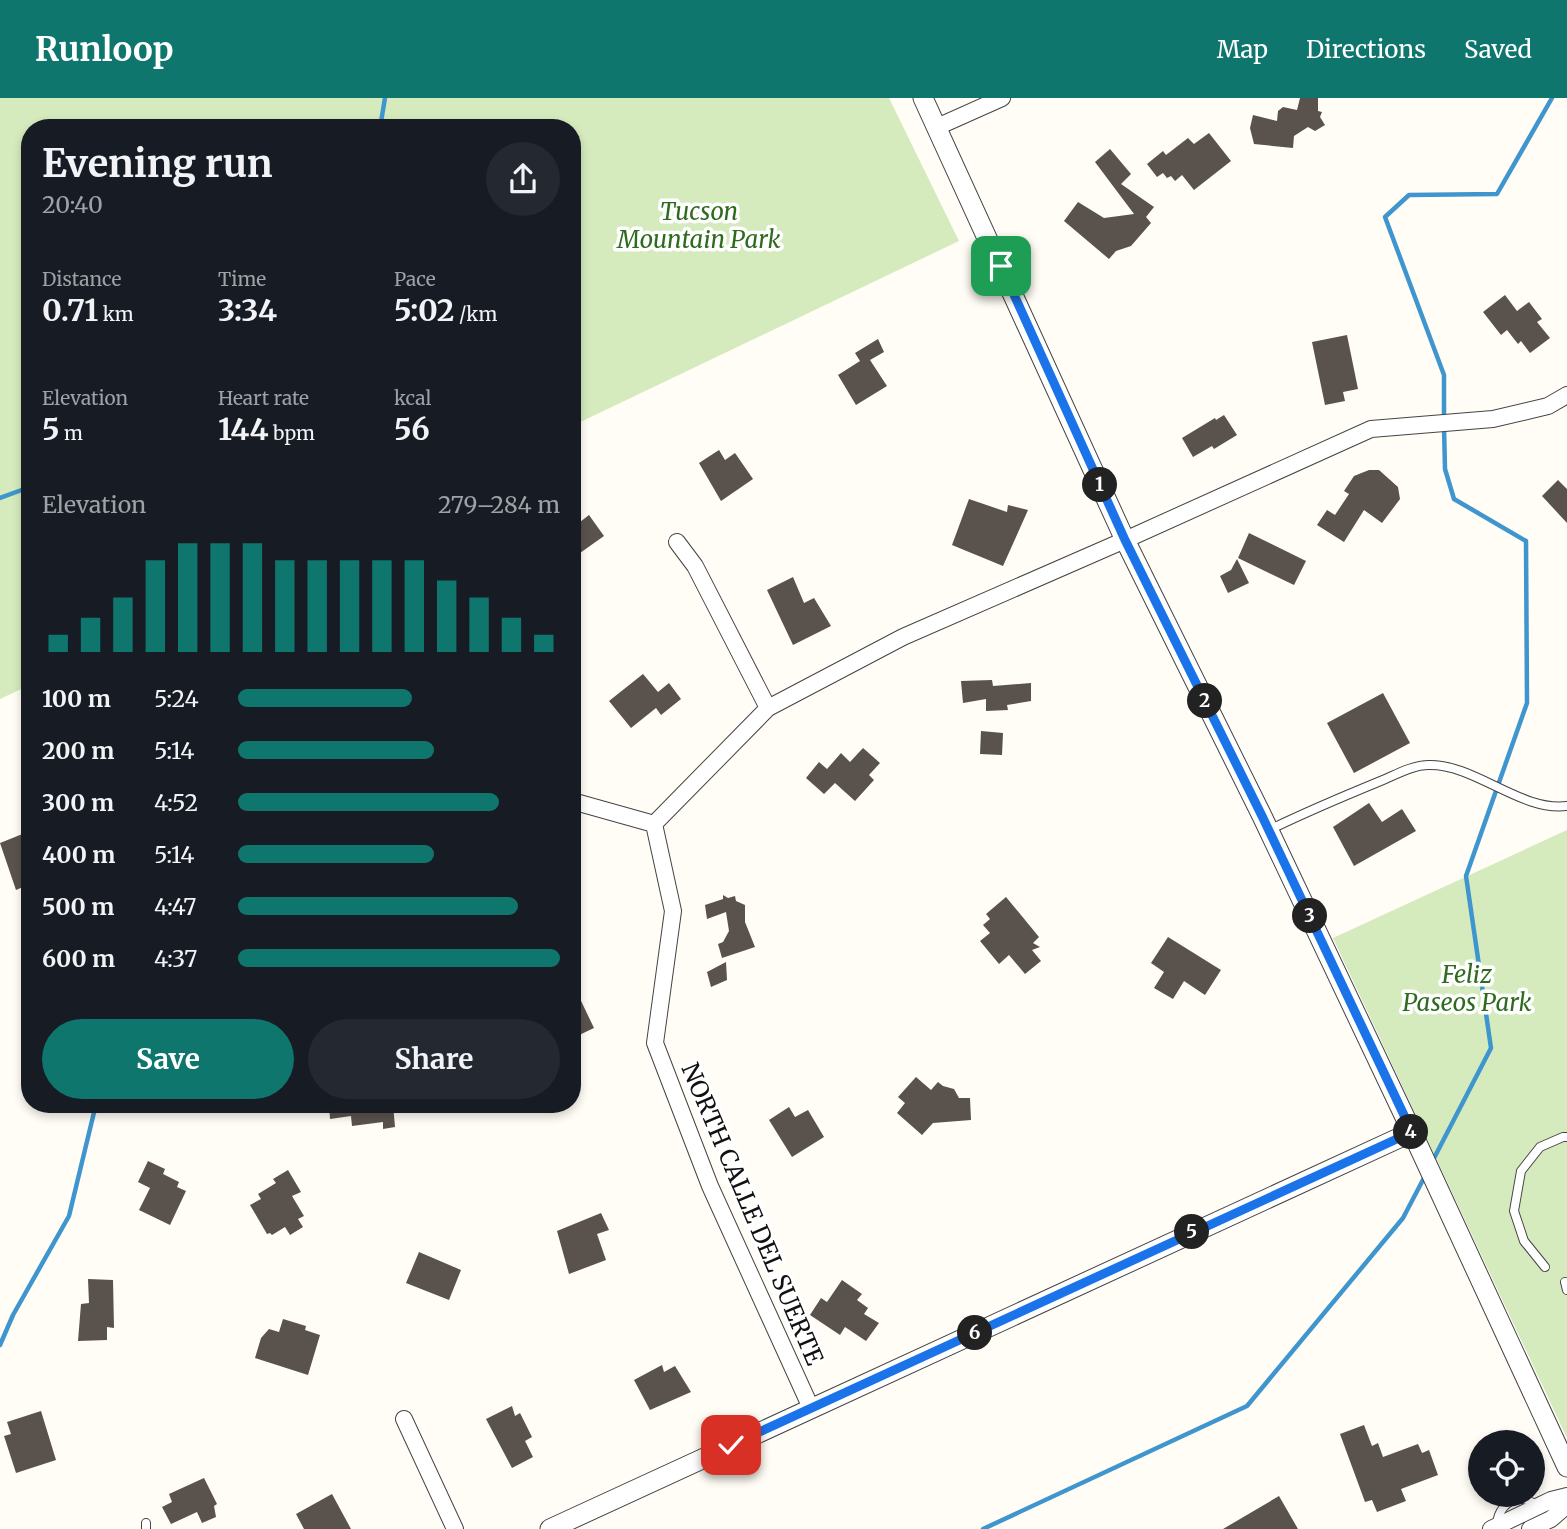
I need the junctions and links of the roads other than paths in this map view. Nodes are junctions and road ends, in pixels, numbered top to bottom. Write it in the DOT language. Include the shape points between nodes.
graph roads {
  1 [pos="923,98"];
  2 [pos="1002,98"];
  3 [pos="937,127"];
  4 [pos="1567,395"];
  5 [pos="1125,540"];
  6 [pos="677,542"];
  7 [pos="768,708"];
  8 [pos="581,804"];
  9 [pos="1567,806"];
  10 [pos="654,824"];
  11 [pos="1269,830"];
  12 [pos="1412,1132"];
  13 [pos="1567,1137"];
  14 [pos="1545,1267"];
  15 [pos="811,1408"];
  16 [pos="404,1419"];
  17 [pos="1567,1467"];
  18 [pos="1567,1496"];
  19 [pos="1567,1505"];
  20 [pos="1540,1527"];
  21 [pos="1496,1528"];
  22 [pos="455,1529"];
  23 [pos="550,1529"];
  1 -- 3 [label="street"];
  2 -- 3 [label="street"];
  3 -- 5 [label="street"];
  4 -- 5 [label="street" via="1548,406 1493,419 1371,429"];
  5 -- 7 [label="street" via="903,637"];
  5 -- 11 [label="street"];
  6 -- 7 [label="street" via="695,566"];
  7 -- 10 [label="street"];
  8 -- 10 [label="street"];
  9 -- 11 [label="lane" via="1536,804 1473,776 1429,765 1412,768"];
  10 -- 15 [label="street, NORTH CALLE DEL SUERTE" via="673,911 655,1043 710,1185"];
  11 -- 12 [label="street"];
  12 -- 15 [label="street"];
  12 -- 17 [label="street"];
  13 -- 14 [label="lane" via="1540,1147 1521,1171 1514,1211 1524,1241"];
  15 -- 23 [label="street"];
  16 -- 22 [label="street"];
  18 -- 21 [label="street"];
  19 -- 20 [label="street"];
}
